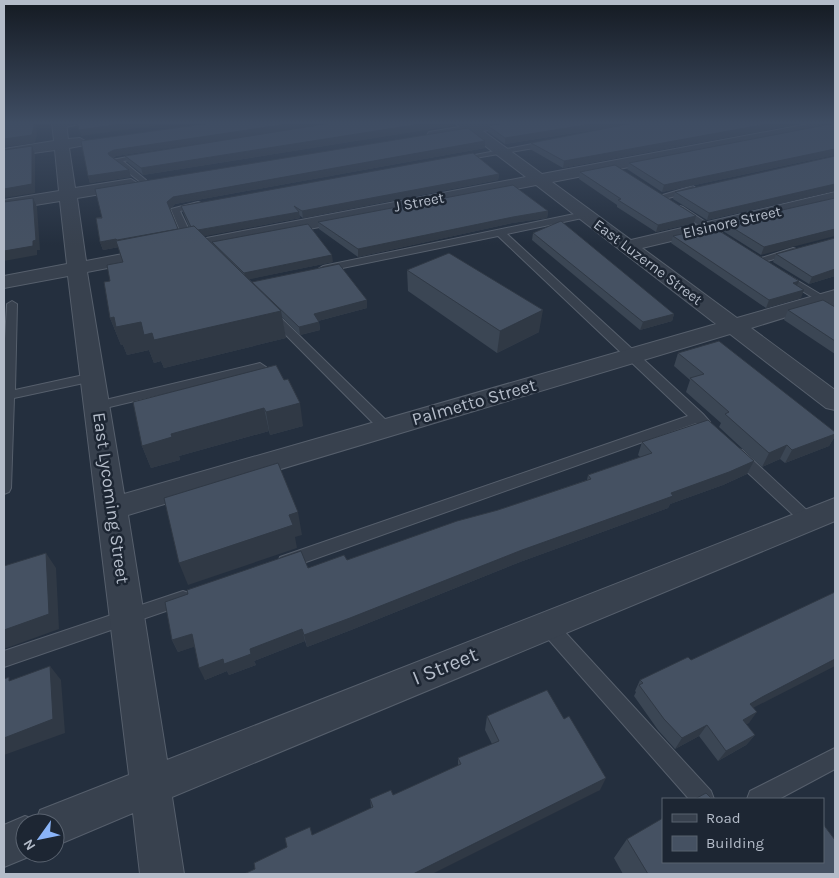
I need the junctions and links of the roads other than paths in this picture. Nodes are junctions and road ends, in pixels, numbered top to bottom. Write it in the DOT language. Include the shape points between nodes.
graph roads {
  1 [pos="68,163"];
  2 [pos="120,163"];
  3 [pos="514,163"];
  4 [pos="622,163"];
  5 [pos="611,165"];
  6 [pos="627,176"];
  7 [pos="162,179"];
  8 [pos="536,180"];
  9 [pos="142,182"];
  10 [pos="699,188"];
  11 [pos="68,195"];
  12 [pos="835,197"];
  13 [pos="204,204"];
  14 [pos="4,205"];
  15 [pos="584,215"];
  16 [pos="500,232"];
  17 [pos="716,232"];
  18 [pos="196,245"];
  19 [pos="628,246"];
  20 [pos="807,248"];
  21 [pos="214,258"];
  22 [pos="77,268"];
  23 [pos="310,272"];
  24 [pos="4,282"];
  25 [pos="831,301"];
  26 [pos="12,304"];
  27 [pos="263,306"];
  28 [pos="734,326"];
  29 [pos="7,352"];
  30 [pos="632,356"];
  31 [pos="260,367"];
  32 [pos="93,377"];
  33 [pos="6,396"];
  34 [pos="835,402"];
  35 [pos="98,406"];
  36 [pos="698,417"];
  37 [pos="386,428"];
  38 [pos="713,431"];
  39 [pos="728,445"];
  40 [pos="4,488"];
  41 [pos="112,508"];
  42 [pos="821,514"];
  43 [pos="274,566"];
  44 [pos="201,591"];
  45 [pos="128,616"];
  46 [pos="547,625"];
  47 [pos="4,659"];
  48 [pos="835,758"];
  49 [pos="150,785"];
  50 [pos="702,798"];
  51 [pos="760,798"];
  52 [pos="65,821"];
  53 [pos="162,874"];
  1 -- 11 [label="street, East Lycoming Street"];
  2 -- 9 [label="lane"];
  3 -- 8 [label="street, East Luzerne Street"];
  4 -- 5 [label="street, J Street"];
  5 -- 6 [label="lane"];
  5 -- 8 [label="street, J Street"];
  7 -- 9 [label="street"];
  8 -- 15 [label="street, East Luzerne Street"];
  8 -- 18 [label="street, J Street"];
  9 -- 11 [label="street"];
  10 -- 17 [label="lane" via="656,194"];
  11 -- 14 [label="street"];
  11 -- 22 [label="street, East Lycoming Street"];
  12 -- 17 [label="street, Elsinore Street"];
  13 -- 18 [label="lane" via="175,209"];
  15 -- 16 [label="lane"];
  15 -- 19 [label="street, East Luzerne Street"];
  16 -- 23 [label="lane"];
  16 -- 30 [label="lane"];
  17 -- 19 [label="street, Elsinore Street"];
  18 -- 21 [label="lane"];
  18 -- 22 [label="street, J Street"];
  19 -- 28 [label="street, East Luzerne Street"];
  20 -- 25 [label="lane" via="756,258"];
  22 -- 24 [label="street, J Street"];
  22 -- 32 [label="street, East Lycoming Street"];
  25 -- 28 [label="street, Palmetto Street"];
  26 -- 29 [label="lane"];
  27 -- 37 [label="lane"];
  28 -- 30 [label="street, Palmetto Street"];
  28 -- 34 [label="street, East Luzerne Street"];
  29 -- 33 [label="lane"];
  30 -- 36 [label="lane"];
  30 -- 37 [label="street, Palmetto Street"];
  31 -- 35 [label="lane"];
  32 -- 33 [label="lane"];
  32 -- 35 [label="street, East Lycoming Street"];
  33 -- 40 [label="lane"];
  35 -- 41 [label="street, East Lycoming Street"];
  36 -- 38 [label="lane"];
  36 -- 43 [label="lane"];
  37 -- 41 [label="street, Palmetto Street"];
  39 -- 42 [label="lane"];
  41 -- 45 [label="street, East Lycoming Street"];
  42 -- 46 [label="street, I Street"];
  44 -- 45 [label="lane"];
  45 -- 47 [label="lane"];
  45 -- 49 [label="street, East Lycoming Street"];
  46 -- 49 [label="street, I Street"];
  46 -- 50 [label="lane"];
  48 -- 51 [label="lane"];
  49 -- 52 [label="street, I Street"];
  49 -- 53 [label="street, East Lycoming Street"];
}
